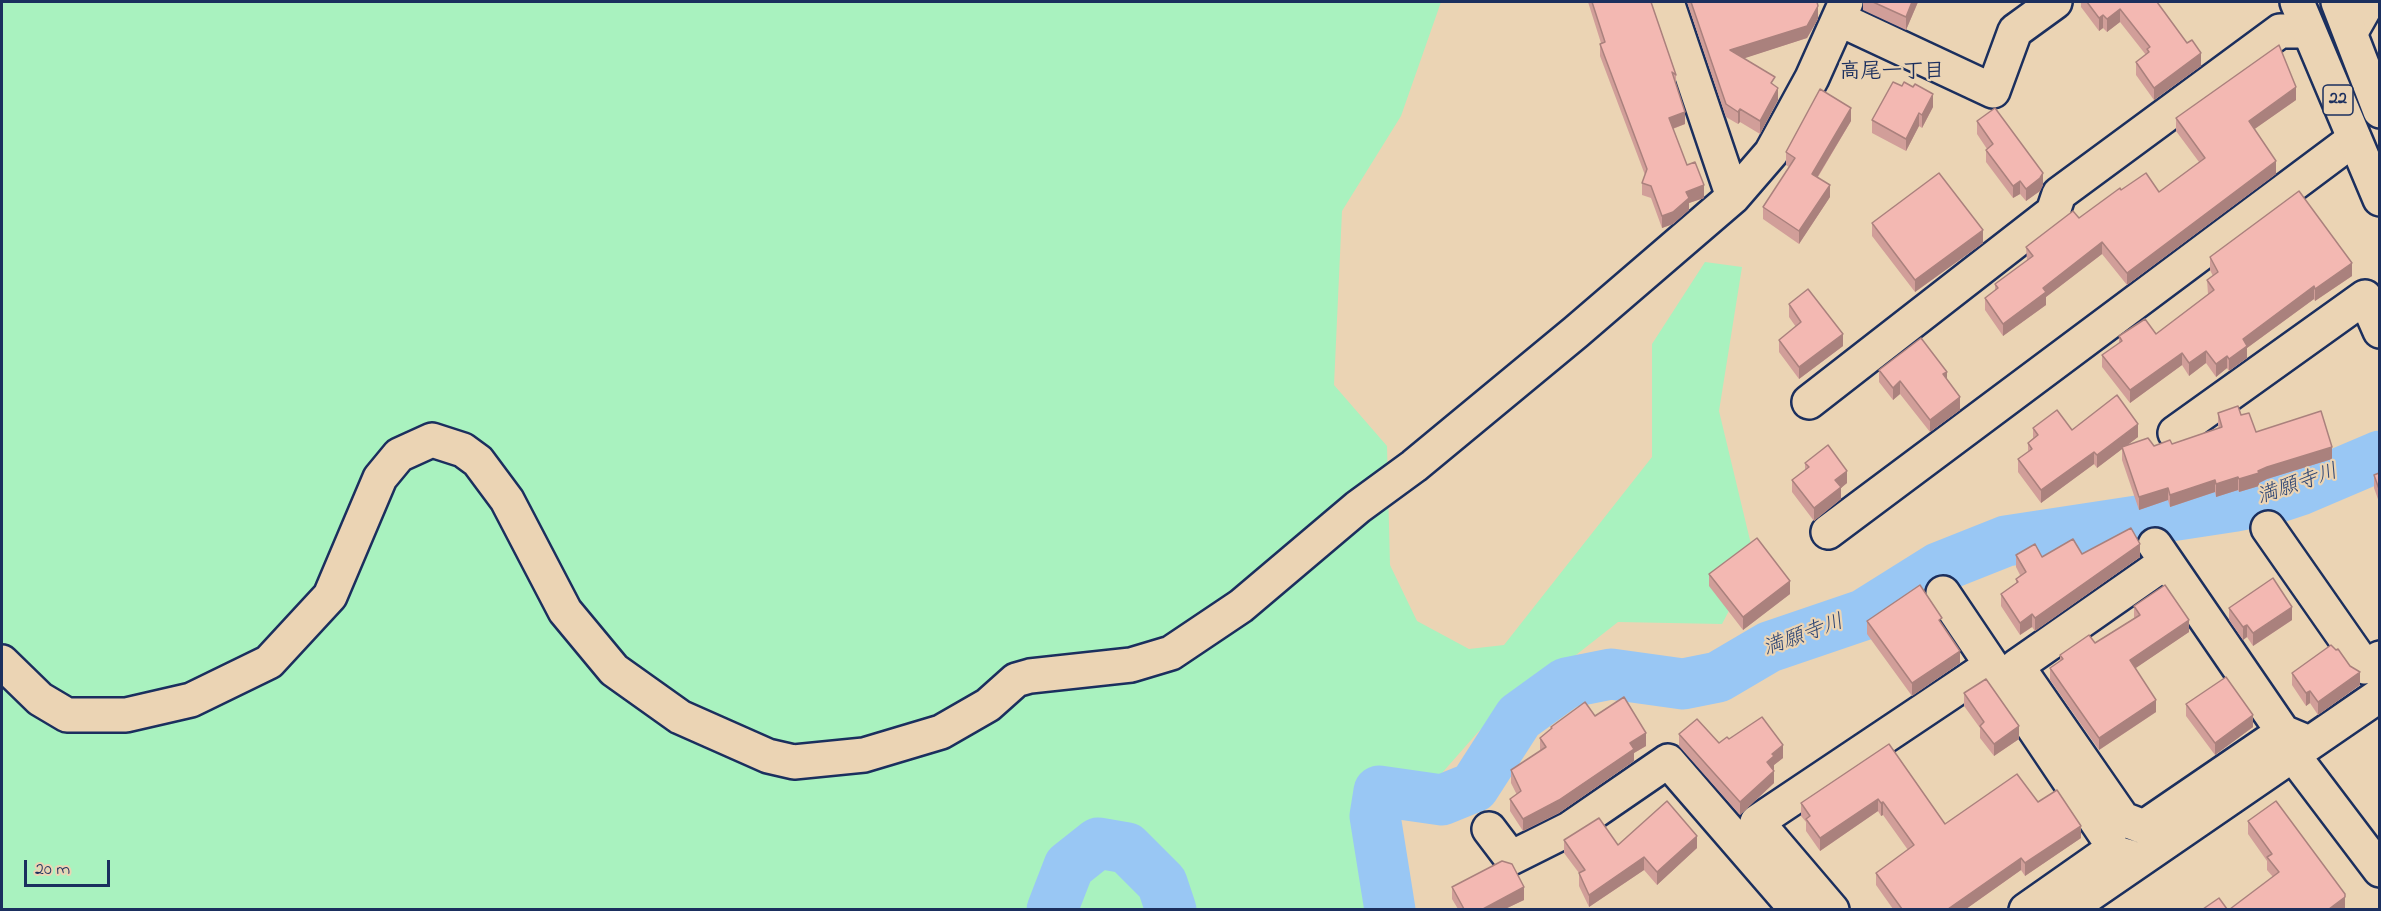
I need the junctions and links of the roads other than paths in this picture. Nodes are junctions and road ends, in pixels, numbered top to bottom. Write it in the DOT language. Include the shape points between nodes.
graph roads {
  1 [pos="1667,2"];
  2 [pos="2055,2"];
  3 [pos="2338,2"];
  4 [pos="2368,2"];
  5 [pos="1842,8"];
  6 [pos="2302,16"];
  7 [pos="2351,32"];
  8 [pos="2379,111"];
  9 [pos="2354,139"];
  10 [pos="1733,197"];
  11 [pos="2379,199"];
  12 [pos="2379,332"];
  13 [pos="1809,402"];
  14 [pos="2175,433"];
  15 [pos="2268,528"];
  16 [pos="1828,532"];
  17 [pos="1943,593"];
  18 [pos="2379,658"];
  19 [pos="2,662"];
  20 [pos="1990,666"];
  21 [pos="2379,695"];
  22 [pos="2295,743"];
  23 [pos="1489,829"];
  24 [pos="2125,855"];
  25 [pos="2379,870"];
  26 [pos="1797,909"];
  27 [pos="1832,909"];
  28 [pos="2026,909"];
  29 [pos="2067,909"];
  1 -- 10 [label="street"];
  2 -- 5 [label="street" via="2014,31 1993,91"];
  3 -- 7 [label="street, 22"];
  4 -- 7 [label="street"];
  5 -- 10 [label="street" via="1812,78 1771,153"];
  6 -- 9 [label="street, 22"];
  6 -- 13 [label="street" via="2059,194 2053,212"];
  7 -- 8 [label="street, 22"];
  9 -- 11 [label="street, 22"];
  9 -- 16 [label="street"];
  10 -- 19 [label="street" via="1414,466 1358,507 1241,606 1171,653 1131,665 1016,680 988,705 941,732 864,755 794,762 768,756 680,717 614,670 565,610 507,500 478,461 463,450 432,440 399,455 380,478 330,596 269,662 191,700 126,715 68,715 40,699"];
  12 -- 14 [label="street" via="2365,297"];
  15 -- 18 [label="street" via="2365,667"];
  17 -- 20 [label="street"];
  20 -- 24 [label="street" via="2109,840"];
  20 -- 27 [label="street" via="1757,822"];
  21 -- 22 [label="street"];
  22 -- 22 [label="street" via="2161,553 2017,666 2123,819 2144,828"];
  22 -- 24 [label="street"];
  22 -- 25 [label="street"];
  23 -- 26 [label="street" via="1511,858 1569,829 1668,760"];
  24 -- 28 [label="street"];
  24 -- 29 [label="street"];
}
